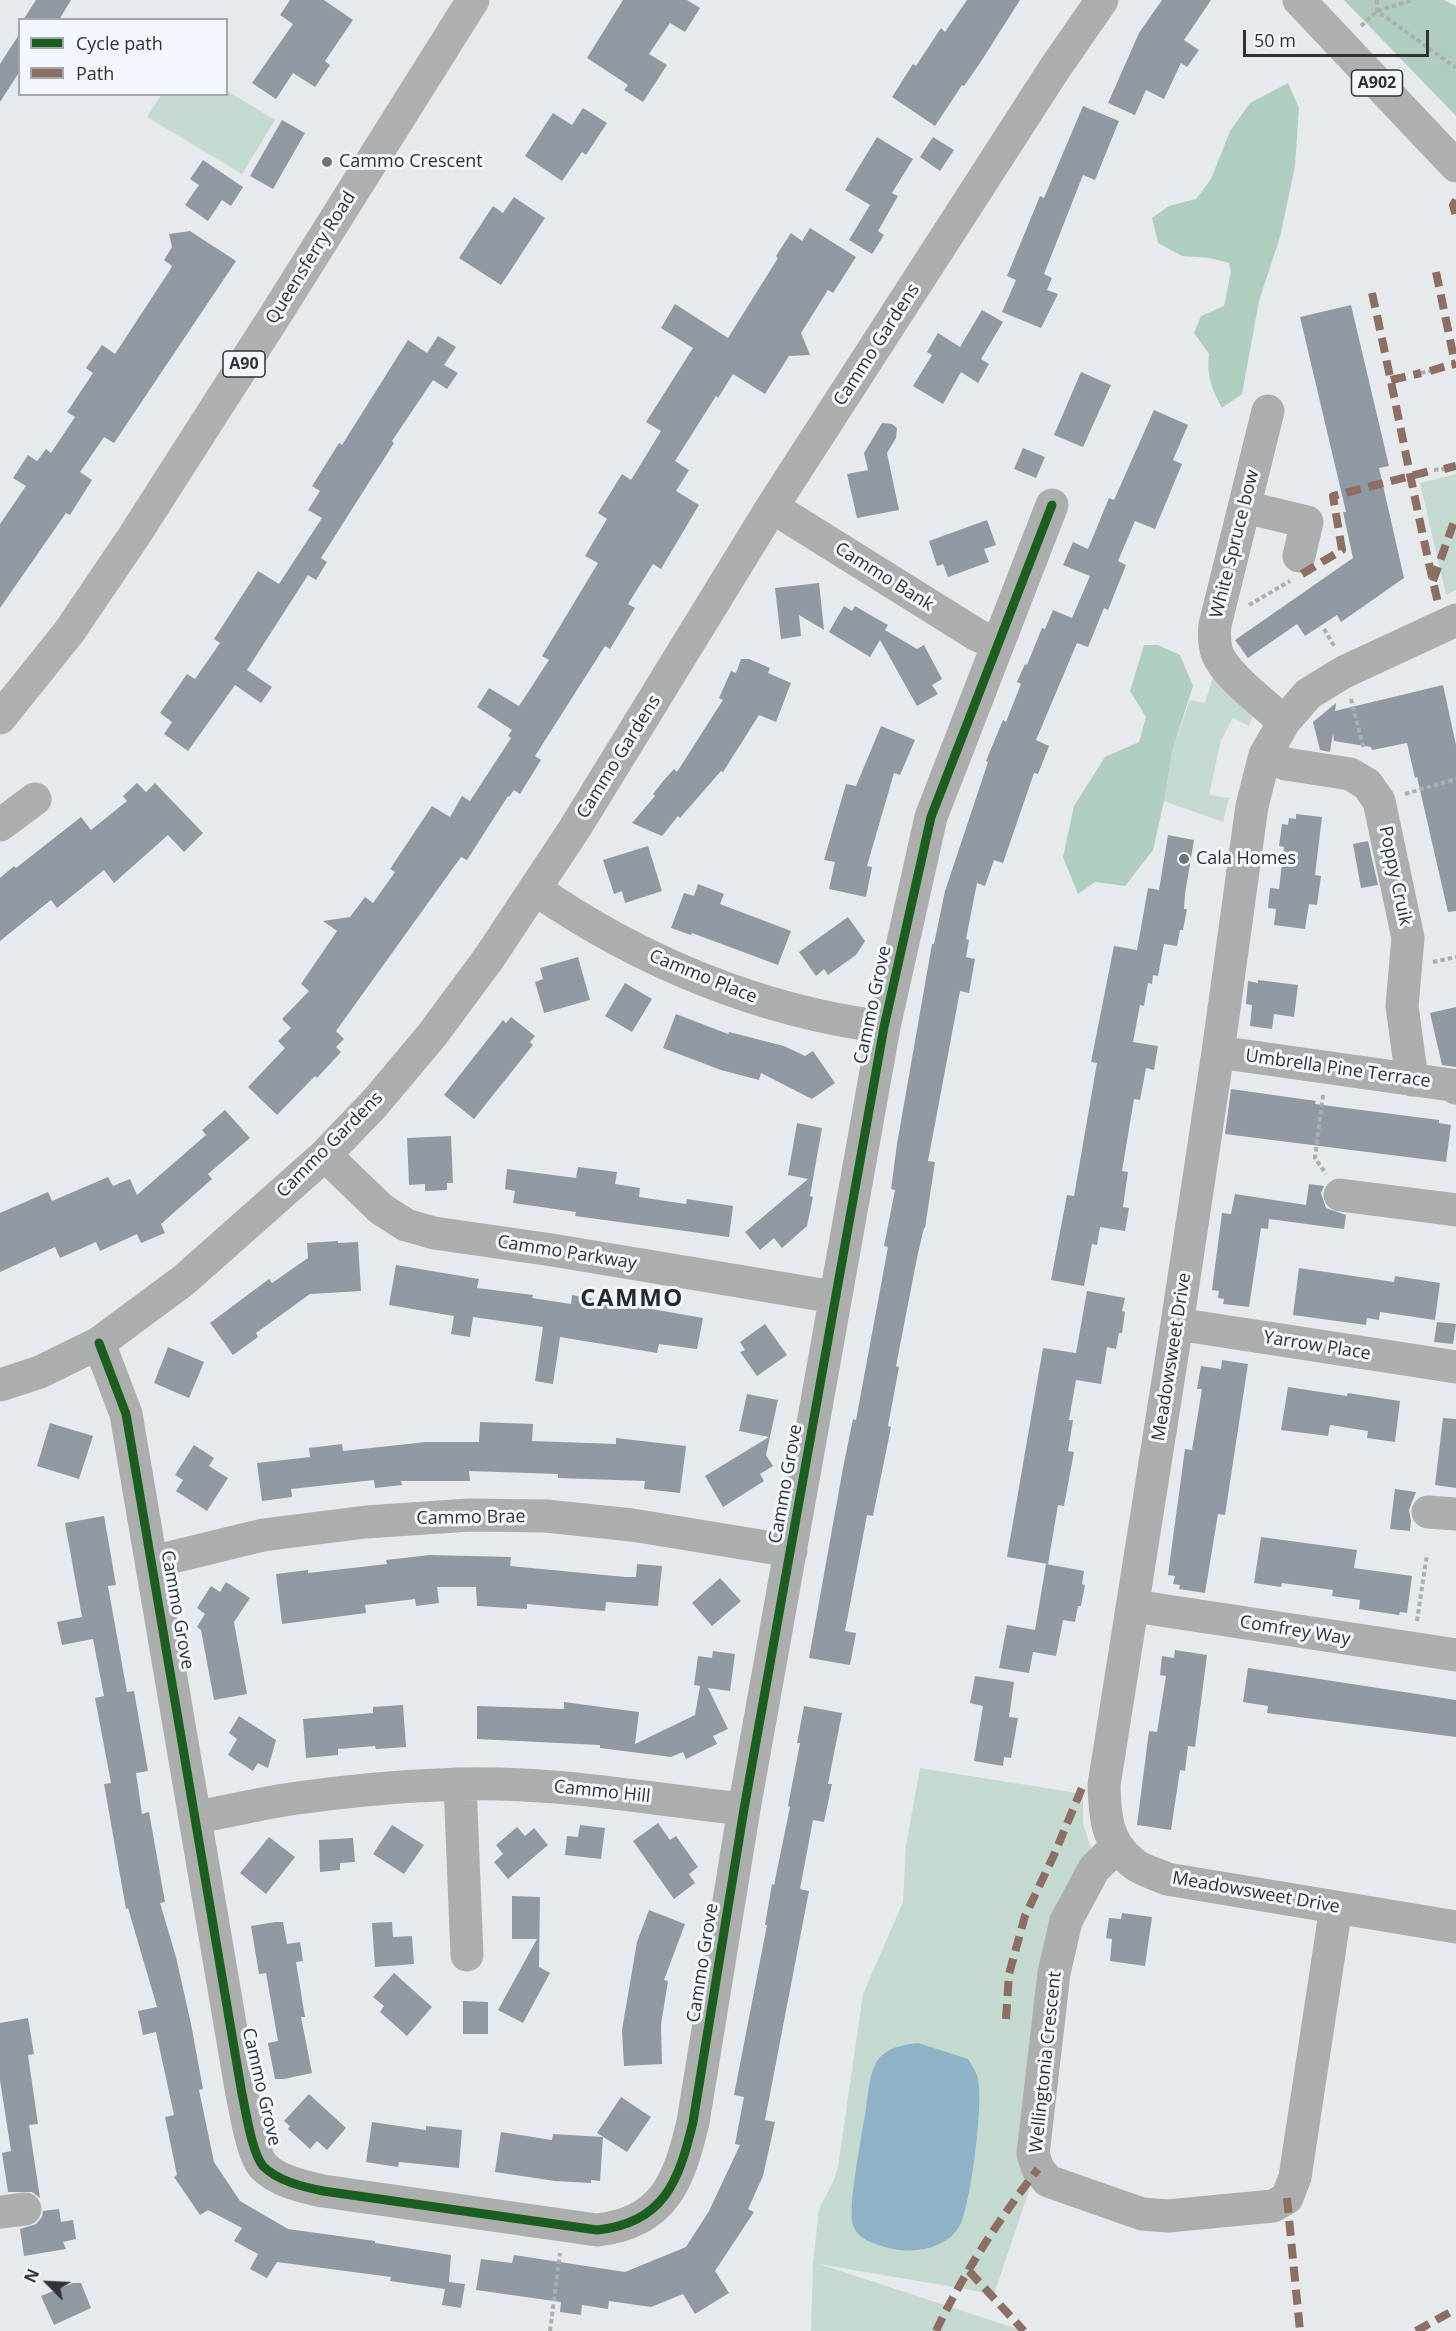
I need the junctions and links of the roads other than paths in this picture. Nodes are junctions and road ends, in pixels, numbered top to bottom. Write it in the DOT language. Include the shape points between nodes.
graph roads {
  1 [pos="473,0"];
  2 [pos="1102,0"];
  3 [pos="1299,0"];
  4 [pos="1456,166"];
  5 [pos="1268,411"];
  6 [pos="1052,505"];
  7 [pos="772,507"];
  8 [pos="1245,507"];
  9 [pos="1299,556"];
  10 [pos="1456,620"];
  11 [pos="997,644"];
  12 [pos="0,718"];
  13 [pos="1284,722"];
  14 [pos="1265,755"];
  15 [pos="35,799"];
  16 [pos="0,825"];
  17 [pos="535,889"];
  18 [pos="884,1027"];
  19 [pos="1218,1052"];
  20 [pos="1412,1080"];
  21 [pos="1456,1088"];
  22 [pos="325,1155"];
  23 [pos="1340,1195"];
  24 [pos="1456,1210"];
  25 [pos="834,1297"];
  26 [pos="1177,1324"];
  27 [pos="99,1343"];
  28 [pos="1456,1367"];
  29 [pos="0,1385"];
  30 [pos="791,1551"];
  31 [pos="152,1562"];
  32 [pos="1134,1606"];
  33 [pos="1456,1655"];
  34 [pos="460,1784"];
  35 [pos="744,1809"];
  36 [pos="195,1817"];
  37 [pos="1117,1846"];
  38 [pos="1336,1907"];
  39 [pos="1456,1927"];
  40 [pos="466,1955"];
  1 -- 12 [label="main road, Queensferry Road / A90" via="134,536 69,632"];
  2 -- 7 [label="street, Cammo Gardens"];
  3 -- 4 [label="main road, A902"];
  5 -- 8 [label="street, White Spruce bow"];
  6 -- 11 [label="street, Cammo Grove"];
  7 -- 11 [label="street, Cammo Bank"];
  7 -- 17 [label="street, Cammo Gardens"];
  8 -- 9 [label="street" via="1306,522"];
  8 -- 13 [label="street, White Spruce bow" via="1214,639 1226,668"];
  10 -- 13 [label="street, Meadowsweet Drive" via="1327,681 1308,694"];
  11 -- 18 [label="street, Cammo Grove" via="932,817"];
  13 -- 14 [label="street, Meadowsweet Drive"];
  14 -- 19 [label="street, Meadowsweet Drive" via="1252,806"];
  14 -- 20 [label="street, Poppy Cruik" via="1287,764 1350,774 1373,792 1408,938 1402,1006"];
  15 -- 16 [label="street"];
  17 -- 18 [label="street, Cammo Place" via="598,930 725,988 765,1002"];
  17 -- 22 [label="street, Cammo Gardens" via="432,1035"];
  18 -- 25 [label="street, Cammo Grove"];
  19 -- 20 [label="street, Umbrella Pine Terrace"];
  19 -- 26 [label="street, Meadowsweet Drive"];
  20 -- 21 [label="street, Umbrella Pine Terrace"];
  22 -- 25 [label="street, Cammo Parkway" via="381,1209 406,1225 434,1233"];
  22 -- 27 [label="street, Cammo Gardens" via="184,1280"];
  23 -- 24 [label="street"];
  25 -- 30 [label="street, Cammo Grove"];
  26 -- 28 [label="street, Yarrow Place"];
  26 -- 32 [label="street, Meadowsweet Drive"];
  27 -- 29 [label="street, Cammo Gardens"];
  27 -- 31 [label="street, Cammo Grove" via="126,1414"];
  30 -- 31 [label="street, Cammo Brae" via="632,1525 546,1516 470,1515 366,1522 263,1535"];
  30 -- 35 [label="street, Cammo Grove"];
  31 -- 36 [label="street, Cammo Grove"];
  32 -- 33 [label="street, Comfrey Way"];
  32 -- 37 [label="street, Meadowsweet Drive" via="1104,1785 1105,1821"];
  34 -- 35 [label="street, Cammo Hill" via="543,1786"];
  34 -- 36 [label="street, Cammo Hill" via="379,1788"];
  34 -- 40 [label="street"];
  35 -- 36 [label="street, Cammo Grove" via="685,2158 660,2203 641,2218 618,2228 597,2230 323,2191 292,2185 263,2166 242,2094"];
  37 -- 38 [label="street, Meadowsweet Drive" via="1134,1864 1167,1879"];
  37 -- 38 [label="street, Wellingtonia Crescent" via="1094,1869 1066,1921 1054,1973 1033,2154 1048,2181 1142,2214 1168,2216 1273,2206 1287,2198 1295,2177"];
  38 -- 39 [label="street, Meadowsweet Drive"];
}
